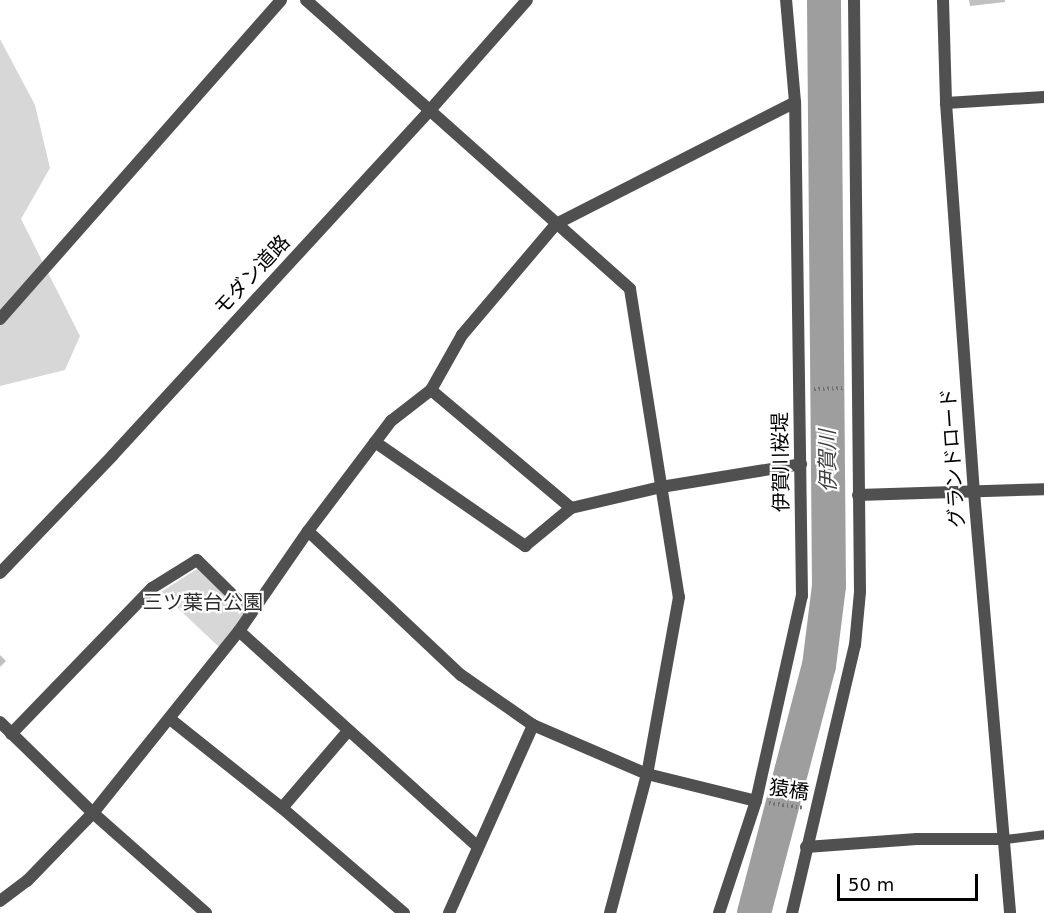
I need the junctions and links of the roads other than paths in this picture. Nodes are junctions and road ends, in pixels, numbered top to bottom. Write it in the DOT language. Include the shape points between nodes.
graph roads {
  1 [pos="281,0"];
  2 [pos="306,0"];
  3 [pos="527,0"];
  4 [pos="786,0"];
  5 [pos="854,0"];
  6 [pos="944,0"];
  7 [pos="1044,97"];
  8 [pos="795,102"];
  9 [pos="946,103"];
  10 [pos="431,109"];
  11 [pos="555,224"];
  12 [pos="0,319"];
  13 [pos="431,390"];
  14 [pos="375,442"];
  15 [pos="801,464"];
  16 [pos="661,487"];
  17 [pos="1044,489"];
  18 [pos="974,492"];
  19 [pos="858,495"];
  20 [pos="571,508"];
  21 [pos="308,531"];
  22 [pos="0,573"];
  23 [pos="251,613"];
  24 [pos="239,631"];
  25 [pos="170,719"];
  26 [pos="0,722"];
  27 [pos="533,726"];
  28 [pos="348,731"];
  29 [pos="11,734"];
  30 [pos="647,774"];
  31 [pos="756,801"];
  32 [pos="282,808"];
  33 [pos="93,813"];
  34 [pos="1044,834"];
  35 [pos="1005,839"];
  36 [pos="478,847"];
  37 [pos="806,847"];
  38 [pos="0,901"];
  39 [pos="206,913"];
  40 [pos="404,913"];
  41 [pos="449,913"];
  42 [pos="610,913"];
  43 [pos="719,913"];
  44 [pos="792,913"];
  45 [pos="1010,913"];
  1 -- 12 [label="street"];
  2 -- 10 [label="street"];
  3 -- 10 [label="street, モダン道路"];
  4 -- 8 [label="street, 伊賀川桜堤"];
  5 -- 19 [label="street"];
  6 -- 9 [label="street, グランドロード"];
  7 -- 9 [label="street"];
  8 -- 11 [label="street"];
  8 -- 15 [label="street, 伊賀川桜堤"];
  9 -- 18 [label="street, グランドロード"];
  10 -- 11 [label="street"];
  10 -- 22 [label="street, モダン道路"];
  11 -- 13 [label="street" via="462,335"];
  11 -- 16 [label="street" via="630,290"];
  13 -- 14 [label="street" via="391,421"];
  13 -- 20 [label="street"];
  14 -- 20 [label="street" via="525,546"];
  14 -- 21 [label="street"];
  15 -- 16 [label="street"];
  15 -- 31 [label="street, 伊賀川桜堤" via="802,596"];
  16 -- 20 [label="street"];
  16 -- 30 [label="street" via="679,597"];
  17 -- 18 [label="street"];
  18 -- 19 [label="street"];
  18 -- 35 [label="street, グランドロード"];
  19 -- 37 [label="street" via="860,592 855,645"];
  21 -- 23 [label="street"];
  21 -- 27 [label="street" via="461,675"];
  23 -- 24 [label="street"];
  23 -- 29 [label="street" via="197,560 153,588"];
  24 -- 25 [label="street"];
  24 -- 28 [label="street"];
  25 -- 32 [label="street"];
  25 -- 33 [label="street"];
  26 -- 29 [label="street"];
  27 -- 30 [label="street"];
  27 -- 36 [label="street"];
  28 -- 32 [label="street"];
  28 -- 36 [label="street"];
  29 -- 33 [label="street"];
  30 -- 31 [label="street"];
  30 -- 42 [label="street"];
  31 -- 43 [label="street, 伊賀川桜堤"];
  32 -- 40 [label="street"];
  33 -- 38 [label="street" via="27,881"];
  33 -- 39 [label="street"];
  34 -- 35 [label="lane"];
  35 -- 37 [label="street" via="916,839"];
  35 -- 45 [label="street, グランドロード"];
  36 -- 41 [label="street"];
  37 -- 44 [label="street"];
}
